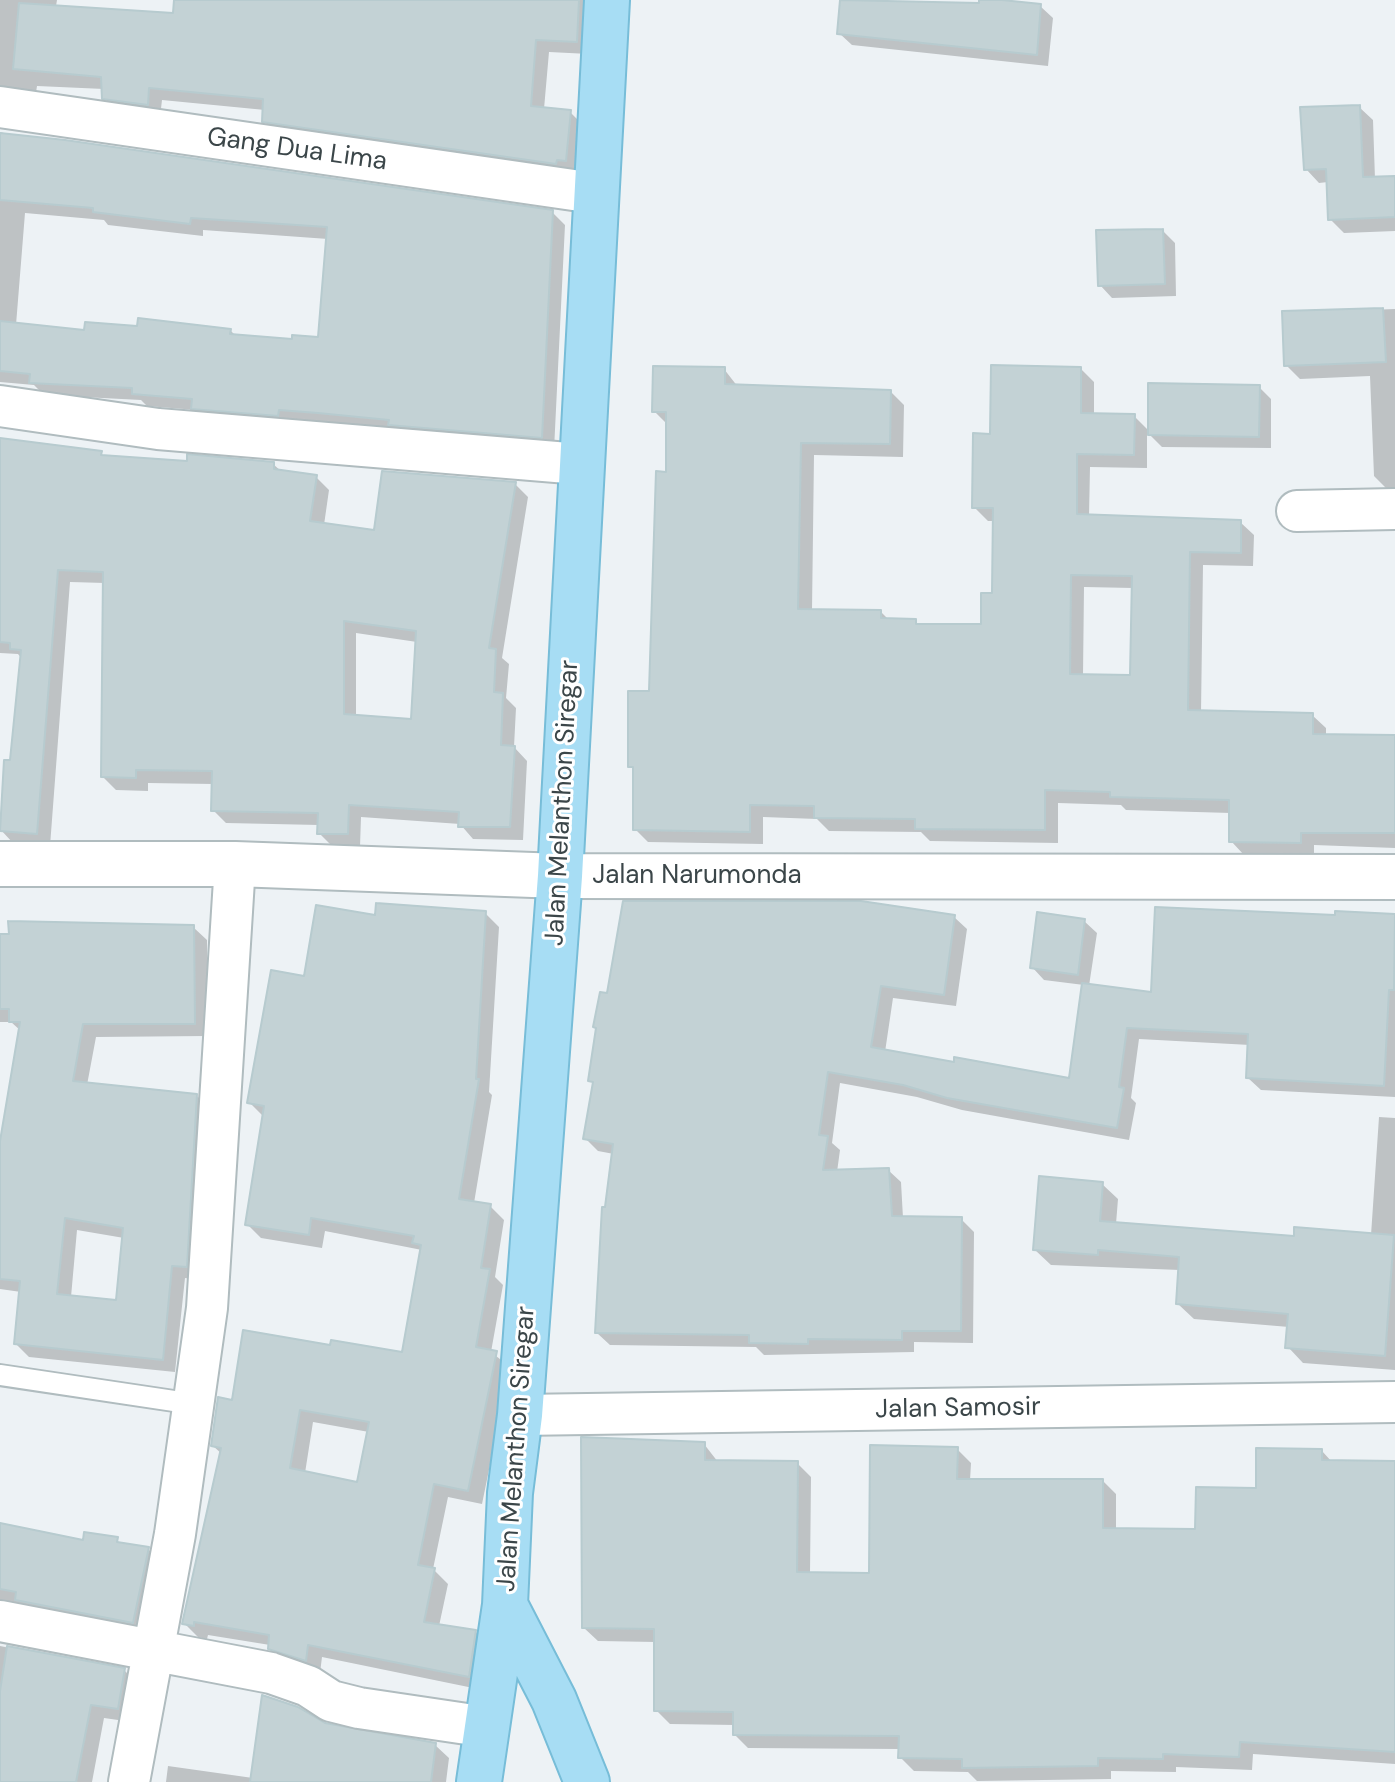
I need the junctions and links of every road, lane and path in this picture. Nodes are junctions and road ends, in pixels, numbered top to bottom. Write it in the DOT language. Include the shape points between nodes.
graph roads {
  1 [pos="607,0"];
  2 [pos="0,107"];
  3 [pos="594,193"];
  4 [pos="0,406"];
  5 [pos="580,464"];
  6 [pos="1395,509"];
  7 [pos="1297,511"];
  8 [pos="0,864"];
  9 [pos="235,864"];
  10 [pos="560,876"];
  11 [pos="1395,877"];
  12 [pos="0,1375"];
  13 [pos="1395,1402"];
  14 [pos="194,1404"];
  15 [pos="520,1415"];
  16 [pos="505,1605"];
  17 [pos="0,1621"];
  18 [pos="151,1648"];
  19 [pos="487,1727"];
  20 [pos="129,1782"];
  21 [pos="479,1782"];
  22 [pos="587,1782"];
  1 -- 3 [label="main road, Jalan Melanthon Siregar"];
  2 -- 3 [label="street, Gang Dua Lima"];
  3 -- 5 [label="main road, Jalan Melanthon Siregar"];
  4 -- 5 [label="street" via="158,429"];
  5 -- 10 [label="main road, Jalan Melanthon Siregar"];
  6 -- 7 [label="street"];
  8 -- 9 [label="street, Jalan Narumonda"];
  9 -- 10 [label="street, Jalan Narumonda"];
  9 -- 14 [label="street" via="207,1308"];
  10 -- 11 [label="street, Jalan Narumonda"];
  10 -- 15 [label="main road, Jalan Melanthon Siregar"];
  12 -- 14 [label="lane"];
  13 -- 15 [label="street, Jalan Samosir"];
  14 -- 18 [label="street"];
  15 -- 16 [label="main road, Jalan Melanthon Siregar"];
  16 -- 19 [label="main road, Jalan Melanthon Siregar"];
  16 -- 22 [label="main road" via="554,1700"];
  17 -- 18 [label="street"];
  18 -- 19 [label="street" via="271,1673 359,1708"];
  18 -- 20 [label="street"];
  19 -- 21 [label="main road, Jalan Melanthon Siregar"];
}
